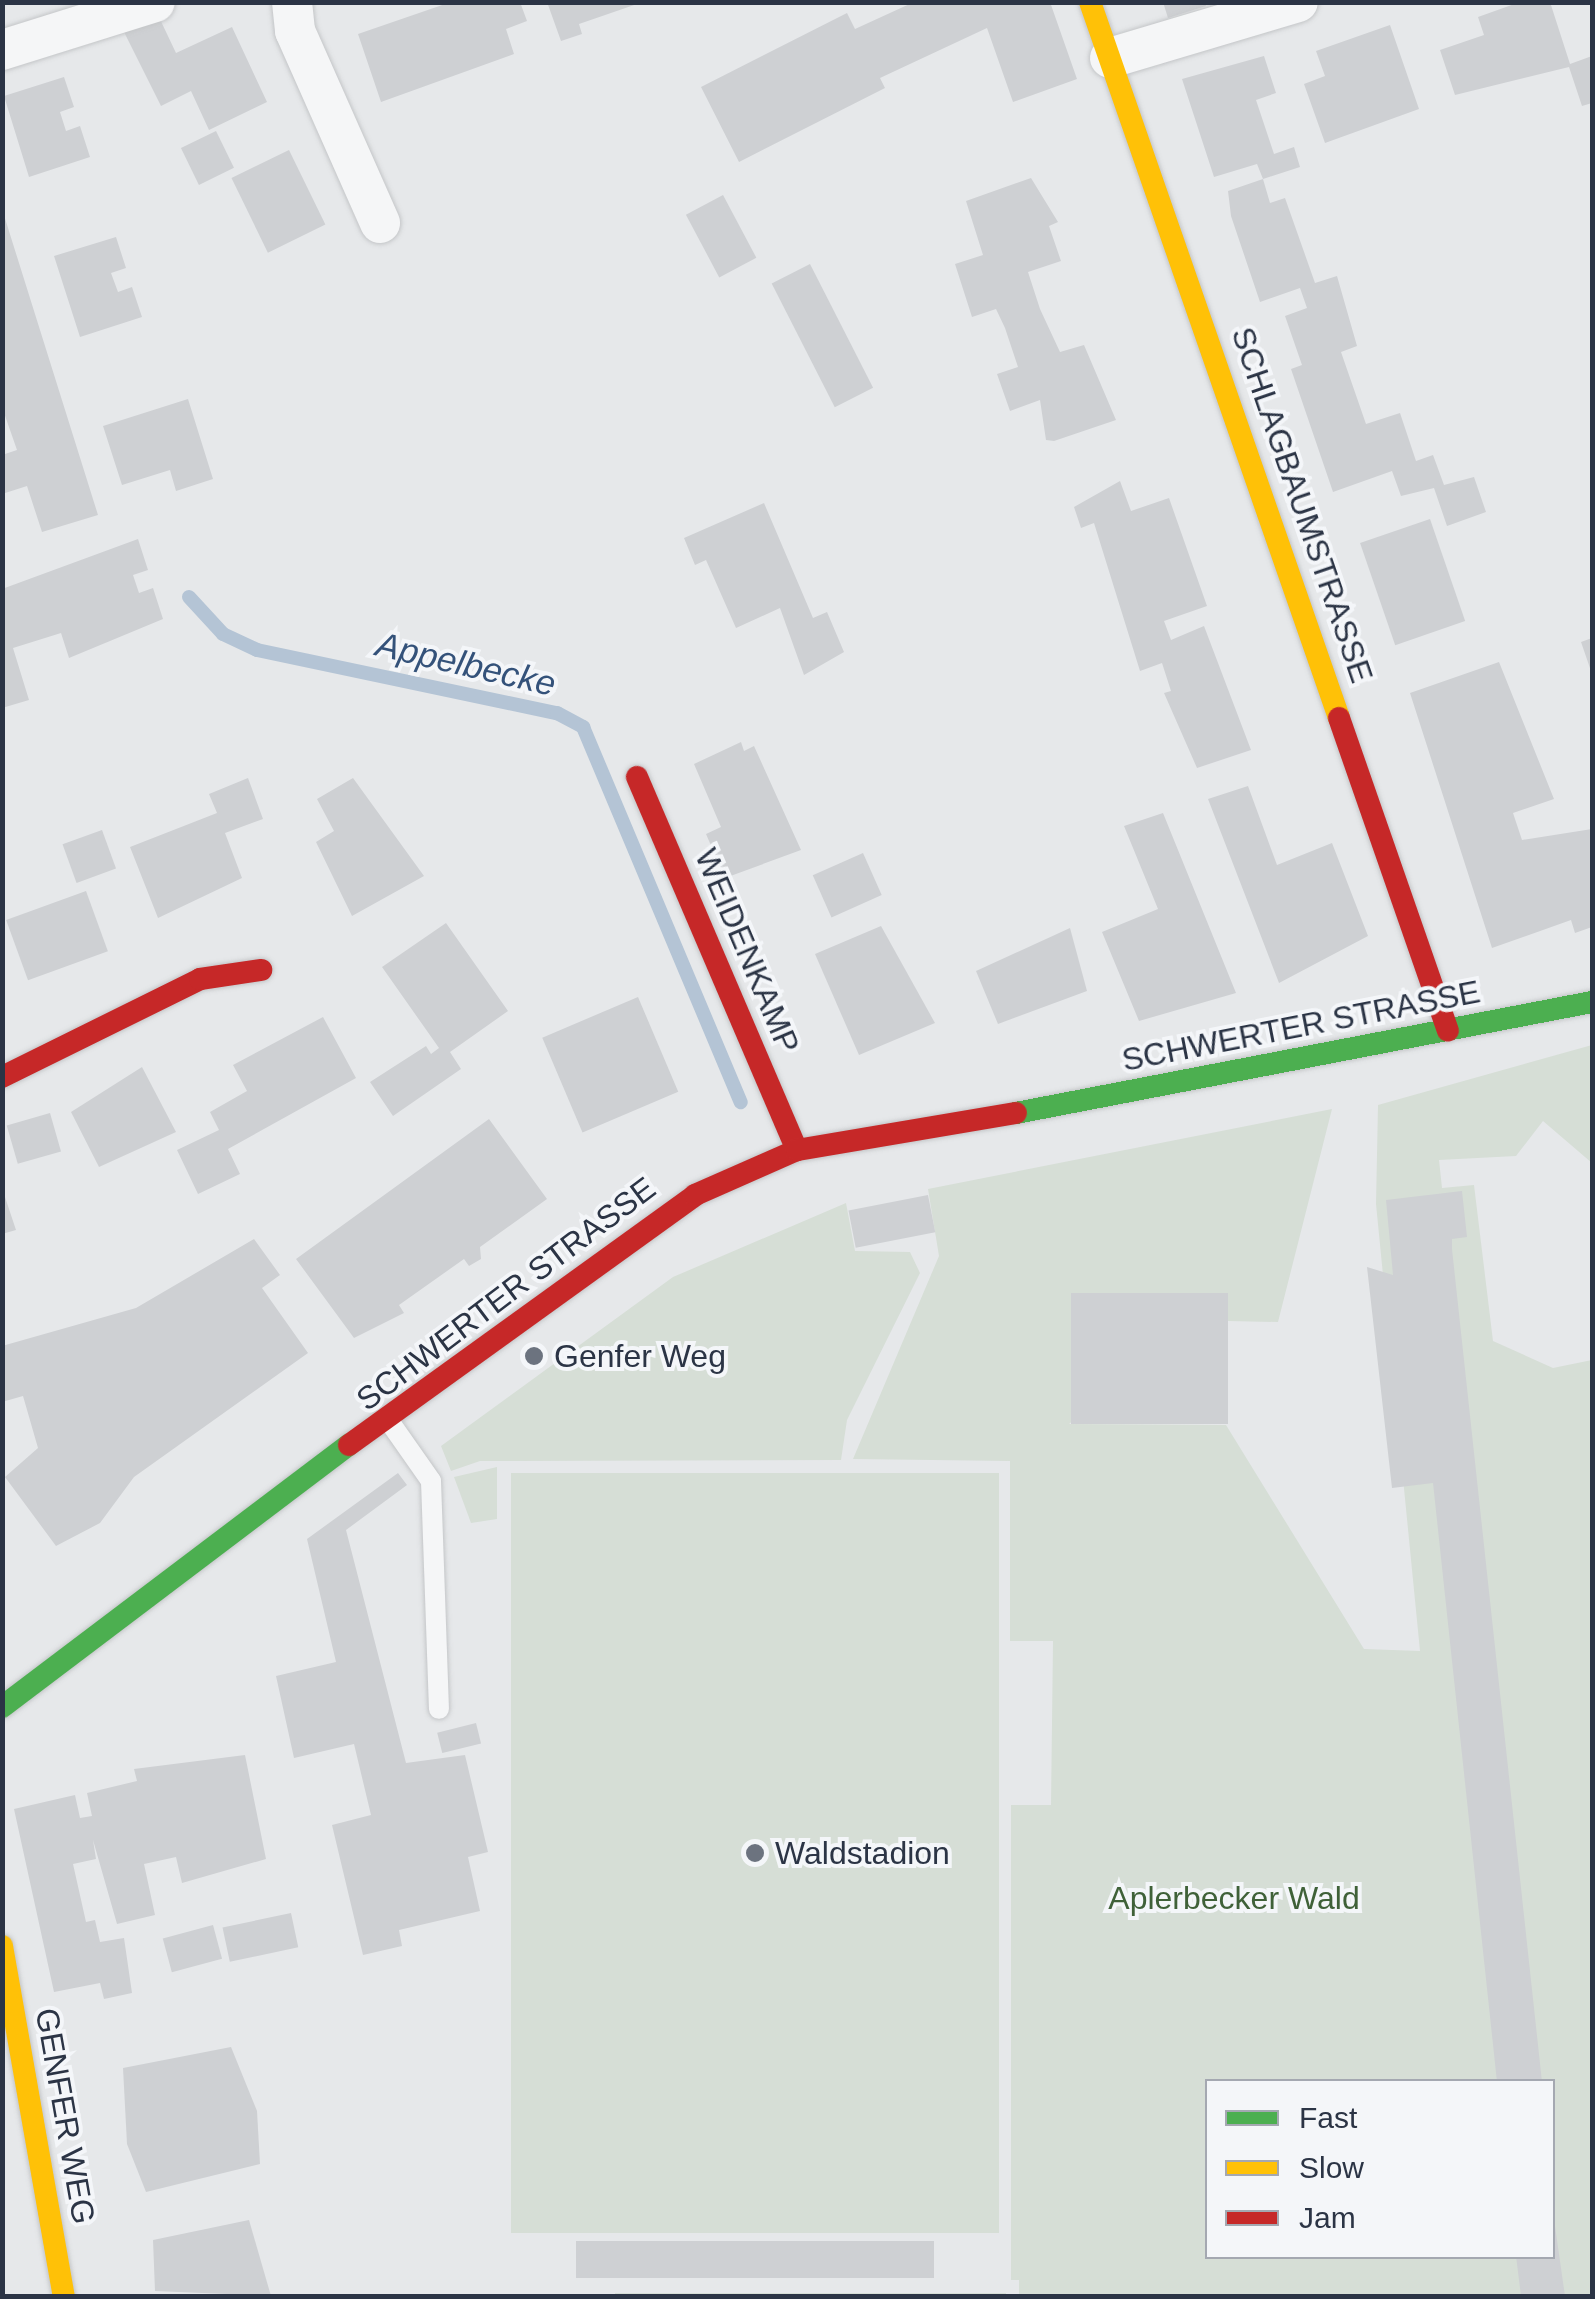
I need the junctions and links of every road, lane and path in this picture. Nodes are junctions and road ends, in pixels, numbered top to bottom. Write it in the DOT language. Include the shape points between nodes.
graph roads {
  1 [pos="155,2"];
  2 [pos="292,2"];
  3 [pos="1090,2"];
  4 [pos="1298,2"];
  5 [pos="2,50"];
  6 [pos="1110,58"];
  7 [pos="380,223"];
  8 [pos="637,777"];
  9 [pos="260,970"];
  10 [pos="1592,1002"];
  11 [pos="1448,1031"];
  12 [pos="2,1077"];
  13 [pos="797,1150"];
  14 [pos="388,1421"];
  15 [pos="2,1706"];
  16 [pos="439,1709"];
  17 [pos="2,1946"];
  18 [pos="64,2296"];
  1 -- 5 [label="street"];
  2 -- 7 [label="street" via="295,31"];
  3 -- 6 [label="street, SCHLAGBAUMSTRASSE"];
  4 -- 6 [label="street"];
  6 -- 11 [label="street, SCHLAGBAUMSTRASSE"];
  8 -- 13 [label="street, WEIDENKAMP"];
  9 -- 12 [label="street" via="200,979"];
  10 -- 11 [label="street, SCHWERTER STRASSE"];
  11 -- 13 [label="street, SCHWERTER STRASSE"];
  13 -- 14 [label="street, SCHWERTER STRASSE" via="695,1195 605,1252"];
  14 -- 15 [label="street, SCHWERTER STRASSE"];
  14 -- 16 [label="lane" via="430,1482"];
  17 -- 18 [label="street, GENFER WEG"];
}
